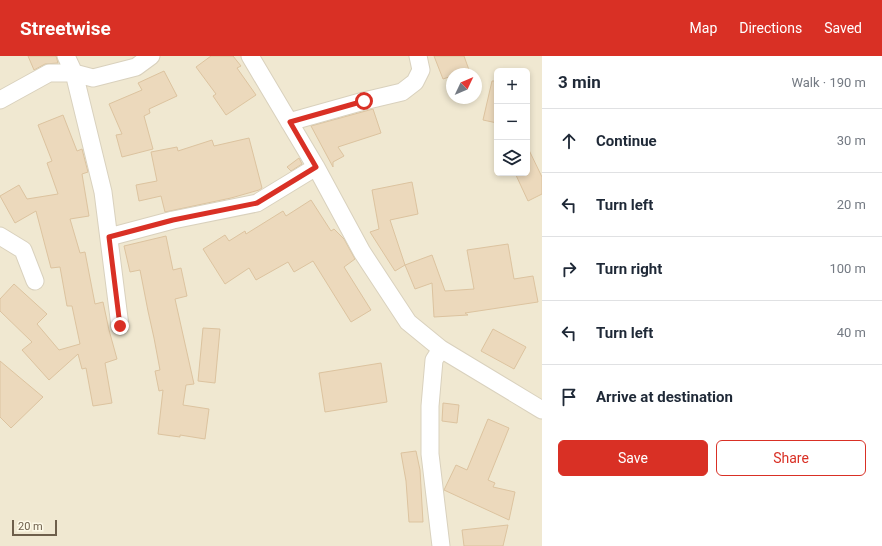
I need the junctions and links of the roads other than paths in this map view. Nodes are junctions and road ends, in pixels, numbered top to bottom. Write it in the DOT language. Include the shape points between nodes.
graph roads {
  1 [pos="66,56"];
  2 [pos="151,56"];
  3 [pos="250,56"];
  4 [pos="418,56"];
  5 [pos="74,73"];
  6 [pos="0,100"];
  7 [pos="290,122"];
  8 [pos="316,167"];
  9 [pos="0,236"];
  10 [pos="109,237"];
  11 [pos="35,282"];
  12 [pos="120,326"];
  13 [pos="442,349"];
  14 [pos="542,410"];
  15 [pos="441,546"];
  1 -- 5 [label="street"];
  2 -- 5 [label="street" via="136,67 93,78"];
  3 -- 7 [label="street"];
  4 -- 7 [label="street" via="421,70 415,82 402,92"];
  5 -- 6 [label="street" via="49,73"];
  5 -- 10 [label="street" via="103,192"];
  7 -- 8 [label="street"];
  8 -- 10 [label="street" via="257,203 173,220"];
  8 -- 13 [label="street" via="362,252 408,322"];
  9 -- 11 [label="street" via="23,250"];
  10 -- 12 [label="street"];
  13 -- 14 [label="street"];
  13 -- 15 [label="street" via="434,360 430,406 430,454"];
}
